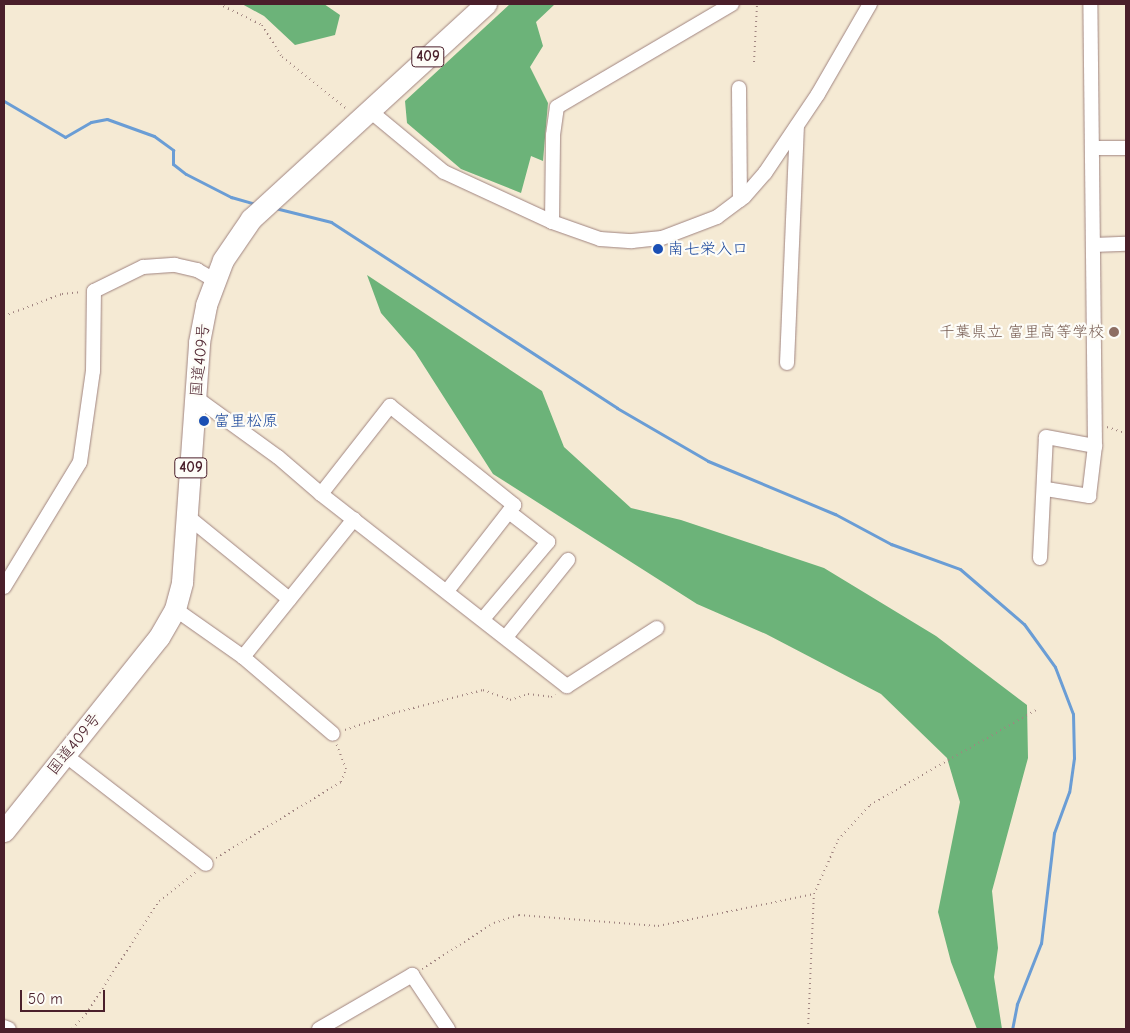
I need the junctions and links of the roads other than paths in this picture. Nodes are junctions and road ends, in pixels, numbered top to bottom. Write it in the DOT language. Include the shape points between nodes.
graph roads {
  1 [pos="486,4"];
  2 [pos="732,4"];
  3 [pos="870,4"];
  4 [pos="1090,4"];
  5 [pos="739,88"];
  6 [pos="365,115"];
  7 [pos="797,125"];
  8 [pos="1092,148"];
  9 [pos="1126,148"];
  10 [pos="740,200"];
  11 [pos="552,222"];
  12 [pos="1126,244"];
  13 [pos="1093,245"];
  14 [pos="214,280"];
  15 [pos="787,363"];
  16 [pos="195,397"];
  17 [pos="1095,446"];
  18 [pos="1046,489"];
  19 [pos="321,494"];
  20 [pos="509,512"];
  21 [pos="187,516"];
  22 [pos="354,519"];
  23 [pos="1040,558"];
  24 [pos="568,560"];
  25 [pos="4,587"];
  26 [pos="448,591"];
  27 [pos="289,599"];
  28 [pos="175,609"];
  29 [pos="483,619"];
  30 [pos="657,628"];
  31 [pos="506,637"];
  32 [pos="243,657"];
  33 [pos="333,734"];
  34 [pos="65,755"];
  35 [pos="4,831"];
  36 [pos="206,864"];
  37 [pos="4,1027"];
  38 [pos="9,1029"];
  39 [pos="319,1029"];
  40 [pos="448,1029"];
  1 -- 6 [label="highway, 国道409号 / 409"];
  2 -- 11 [label="street" via="558,106 553,135"];
  3 -- 7 [label="street"];
  4 -- 8 [label="street"];
  5 -- 10 [label="street"];
  6 -- 11 [label="street" via="444,172"];
  6 -- 14 [label="highway, 国道409号 / 409" via="251,219 223,260"];
  7 -- 10 [label="street" via="765,173"];
  7 -- 15 [label="street"];
  8 -- 9 [label="street"];
  8 -- 13 [label="street"];
  10 -- 11 [label="street" via="717,217 662,238 632,241 600,239"];
  12 -- 13 [label="street"];
  13 -- 17 [label="street"];
  14 -- 16 [label="highway, 国道409号 / 409" via="199,342"];
  14 -- 25 [label="street" via="197,270 175,265 142,267 94,290 93,371 80,462"];
  16 -- 19 [label="street" via="278,457"];
  16 -- 21 [label="highway, 国道409号 / 409"];
  17 -- 18 [label="street" via="1089,496"];
  17 -- 18 [label="street" via="1046,437"];
  18 -- 23 [label="street"];
  19 -- 20 [label="street" via="390,406 514,505"];
  19 -- 22 [label="street"];
  20 -- 26 [label="street"];
  20 -- 29 [label="street" via="548,542"];
  21 -- 27 [label="street"];
  21 -- 28 [label="highway, 国道409号 / 409" via="182,582"];
  22 -- 26 [label="street"];
  22 -- 27 [label="street"];
  24 -- 31 [label="street"];
  26 -- 29 [label="street"];
  27 -- 32 [label="street"];
  28 -- 32 [label="street"];
  28 -- 34 [label="highway, 国道409号 / 409" via="159,637"];
  29 -- 31 [label="street"];
  30 -- 31 [label="street" via="567,686"];
  32 -- 33 [label="street"];
  34 -- 35 [label="highway, 国道409号 / 409"];
  34 -- 36 [label="street"];
  37 -- 38 [label="street"];
  39 -- 40 [label="street" via="412,975"];
}
